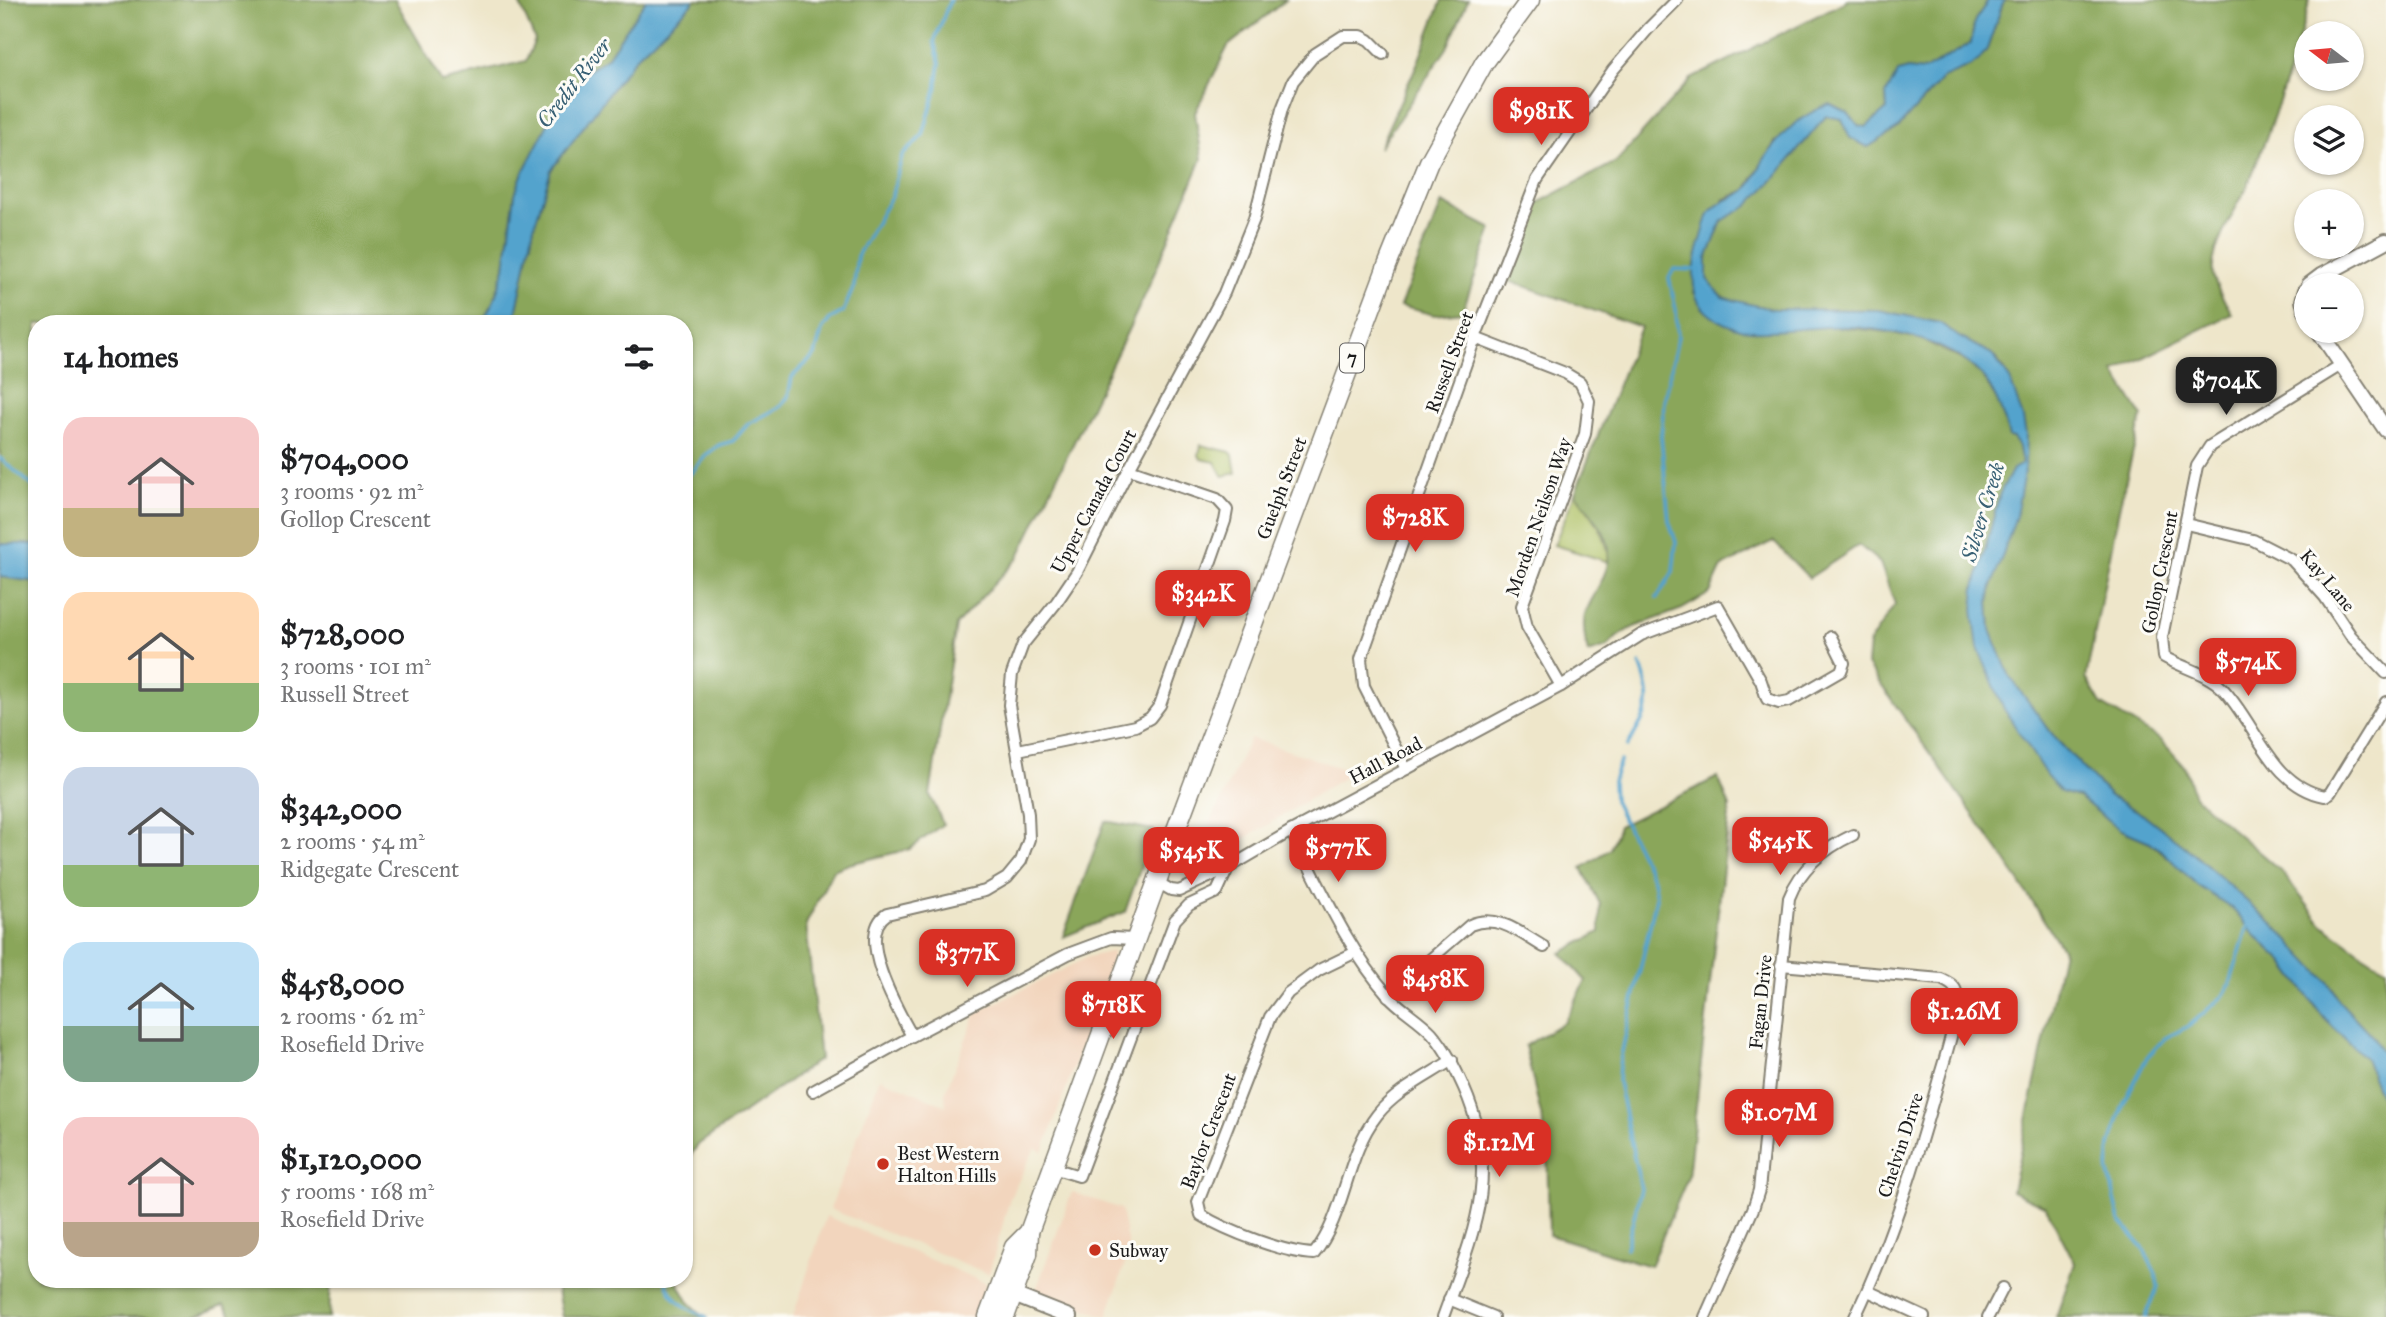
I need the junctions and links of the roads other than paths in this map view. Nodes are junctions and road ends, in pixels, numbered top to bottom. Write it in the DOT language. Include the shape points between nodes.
graph roads {
  1 [pos="1530,0"];
  2 [pos="1677,0"];
  3 [pos="1383,54"];
  4 [pos="2386,241"];
  5 [pos="2327,273"];
  6 [pos="1475,338"];
  7 [pos="2327,343"];
  8 [pos="2342,365"];
  9 [pos="2386,430"];
  10 [pos="1129,469"];
  11 [pos="2186,524"];
  12 [pos="1831,637"];
  13 [pos="2386,673"];
  14 [pos="1561,686"];
  15 [pos="2386,702"];
  16 [pos="1018,750"];
  17 [pos="1406,769"];
  18 [pos="1291,831"];
  19 [pos="1853,835"];
  20 [pos="1171,843"];
  21 [pos="1228,868"];
  22 [pos="1157,882"];
  23 [pos="1135,939"];
  24 [pos="1544,947"];
  25 [pos="1356,952"];
  26 [pos="1781,965"];
  27 [pos="1388,996"];
  28 [pos="912,1036"];
  29 [pos="1452,1060"];
  30 [pos="813,1091"];
  31 [pos="1053,1168"];
  32 [pos="2003,1288"];
  33 [pos="1868,1291"];
  34 [pos="1006,1292"];
  35 [pos="1449,1299"];
  36 [pos="988,1317"];
  37 [pos="1005,1317"];
  38 [pos="1069,1317"];
  39 [pos="1443,1317"];
  40 [pos="1493,1317"];
  41 [pos="1705,1317"];
  42 [pos="1855,1317"];
  43 [pos="1924,1317"];
  44 [pos="1988,1317"];
  1 -- 20 [label="main road, Guelph Street / 7" via="1484,63 1429,162"];
  2 -- 6 [label="street, Russell Street" via="1613,70 1537,180"];
  3 -- 10 [label="street, Upper Canada Court" via="1361,36 1343,36 1315,54 1293,81 1254,219 1224,293"];
  4 -- 5 [label="street"];
  6 -- 14 [label="street, Morden Neilson Way" via="1565,373 1580,382 1589,401 1585,434 1522,606 1527,627"];
  6 -- 17 [label="street, Russell Street" via="1361,659 1364,686"];
  7 -- 8 [label="street"];
  8 -- 9 [label="street"];
  8 -- 11 [label="street, Gollop Crescent" via="2210,446 2197,466"];
  10 -- 16 [label="street, Upper Canada Court" via="1077,572 1023,644 1012,674 1009,705"];
  10 -- 16 [label="street" via="1217,499 1227,510 1160,705 1150,718 1135,726"];
  11 -- 13 [label="street, Kay Lane" via="2253,540 2292,559"];
  11 -- 15 [label="street, Gollop Crescent" via="2162,637 2164,657 2222,689 2293,783 2312,794 2330,793"];
  12 -- 14 [label="street, Hall Road" via="1844,663 1841,671 1779,703 1767,699 1718,606 1641,635"];
  14 -- 17 [label="street, Hall Road"];
  16 -- 28 [label="street, Upper Canada Court" via="1029,828 1026,850 1015,870 985,891 887,914 875,927 886,986"];
  17 -- 18 [label="street, Hall Road"];
  18 -- 21 [label="street, Hall Road"];
  18 -- 25 [label="street"];
  19 -- 26 [label="street, Fagan Drive" via="1832,845 1796,879 1788,898"];
  20 -- 21 [label="street" via="1189,868"];
  20 -- 22 [label="main road, Guelph Street / 7"];
  21 -- 22 [label="street, Hall Road" via="1179,891"];
  21 -- 31 [label="street, Hall Road" via="1217,892 1189,905 1175,920 1079,1176"];
  22 -- 23 [label="main road, Guelph Street"];
  23 -- 28 [label="street" via="1111,938 1068,954"];
  23 -- 31 [label="main road, Guelph Street"];
  24 -- 27 [label="street" via="1502,922 1481,920"];
  25 -- 27 [label="street"];
  25 -- 29 [label="street, Baylor Crescent" via="1319,970 1288,993 1270,1017 1198,1202 1201,1214 1216,1224 1298,1254 1314,1254 1327,1238 1360,1143 1377,1115 1393,1098"];
  26 -- 33 [label="street, Chelvin Drive" via="1941,979 1956,991 1954,1026 1915,1164"];
  26 -- 41 [label="street, Fagan Drive" via="1759,1190"];
  27 -- 29 [label="street" via="1432,1033"];
  28 -- 30 [label="street"];
  29 -- 35 [label="street" via="1475,1112 1483,1181 1479,1209"];
  31 -- 34 [label="main road, Guelph Street" via="1029,1232 1028,1254"];
  32 -- 44 [label="street"];
  33 -- 42 [label="street, Chelvin Drive"];
  33 -- 43 [label="street"];
  34 -- 36 [label="main road, Guelph Street"];
  34 -- 37 [label="main road, Guelph Street"];
  34 -- 38 [label="street"];
  35 -- 39 [label="street"];
  35 -- 40 [label="street"];
}
